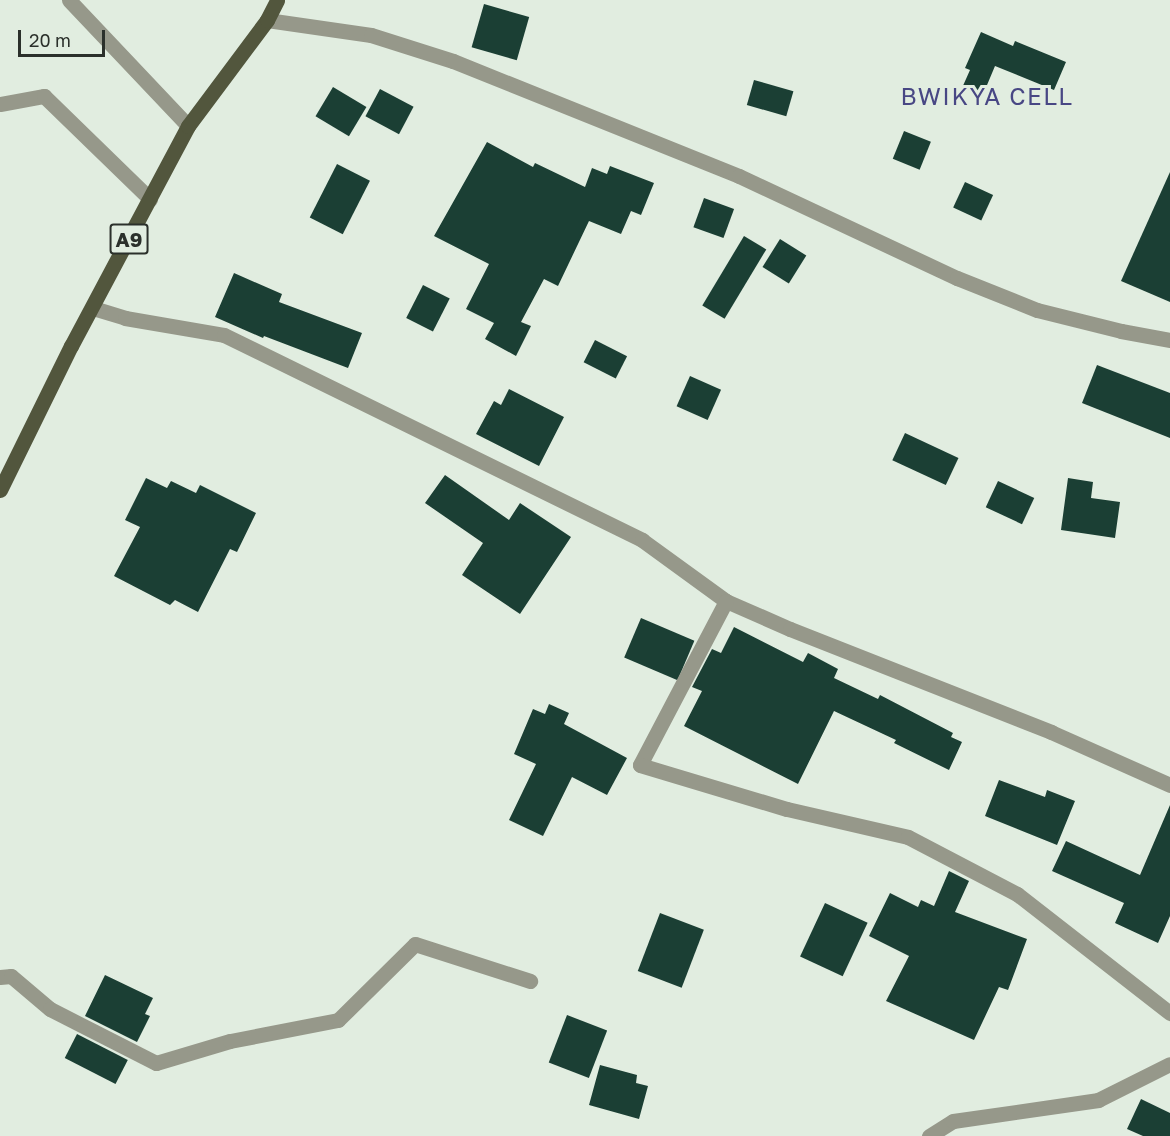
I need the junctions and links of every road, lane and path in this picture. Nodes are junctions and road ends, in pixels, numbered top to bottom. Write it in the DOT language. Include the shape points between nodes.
graph roads {
  1 [pos="69,0"];
  2 [pos="278,0"];
  3 [pos="267,20"];
  4 [pos="0,104"];
  5 [pos="188,126"];
  6 [pos="150,199"];
  7 [pos="93,308"];
  8 [pos="1170,340"];
  9 [pos="0,490"];
  10 [pos="726,601"];
  11 [pos="1170,785"];
  12 [pos="0,977"];
  13 [pos="530,981"];
  14 [pos="1170,1013"];
  15 [pos="1170,1064"];
  16 [pos="929,1136"];
  1 -- 5 [label="street"];
  2 -- 3 [label="main road, A9"];
  3 -- 5 [label="main road, A9"];
  3 -- 8 [label="street" via="371,35 453,61 739,176 957,278 1027,306"];
  4 -- 6 [label="street" via="44,96"];
  5 -- 6 [label="main road, A9"];
  6 -- 7 [label="main road, A9"];
  7 -- 9 [label="main road, A9"];
  7 -- 10 [label="street" via="125,318 224,335 642,540"];
  10 -- 11 [label="street" via="1051,732"];
  10 -- 14 [label="street" via="640,765 787,809 908,837 1017,894"];
  12 -- 13 [label="street" via="11,976 50,1009 156,1064 230,1041 338,1020 415,944"];
  15 -- 16 [label="street" via="1098,1100 953,1121"];
}
